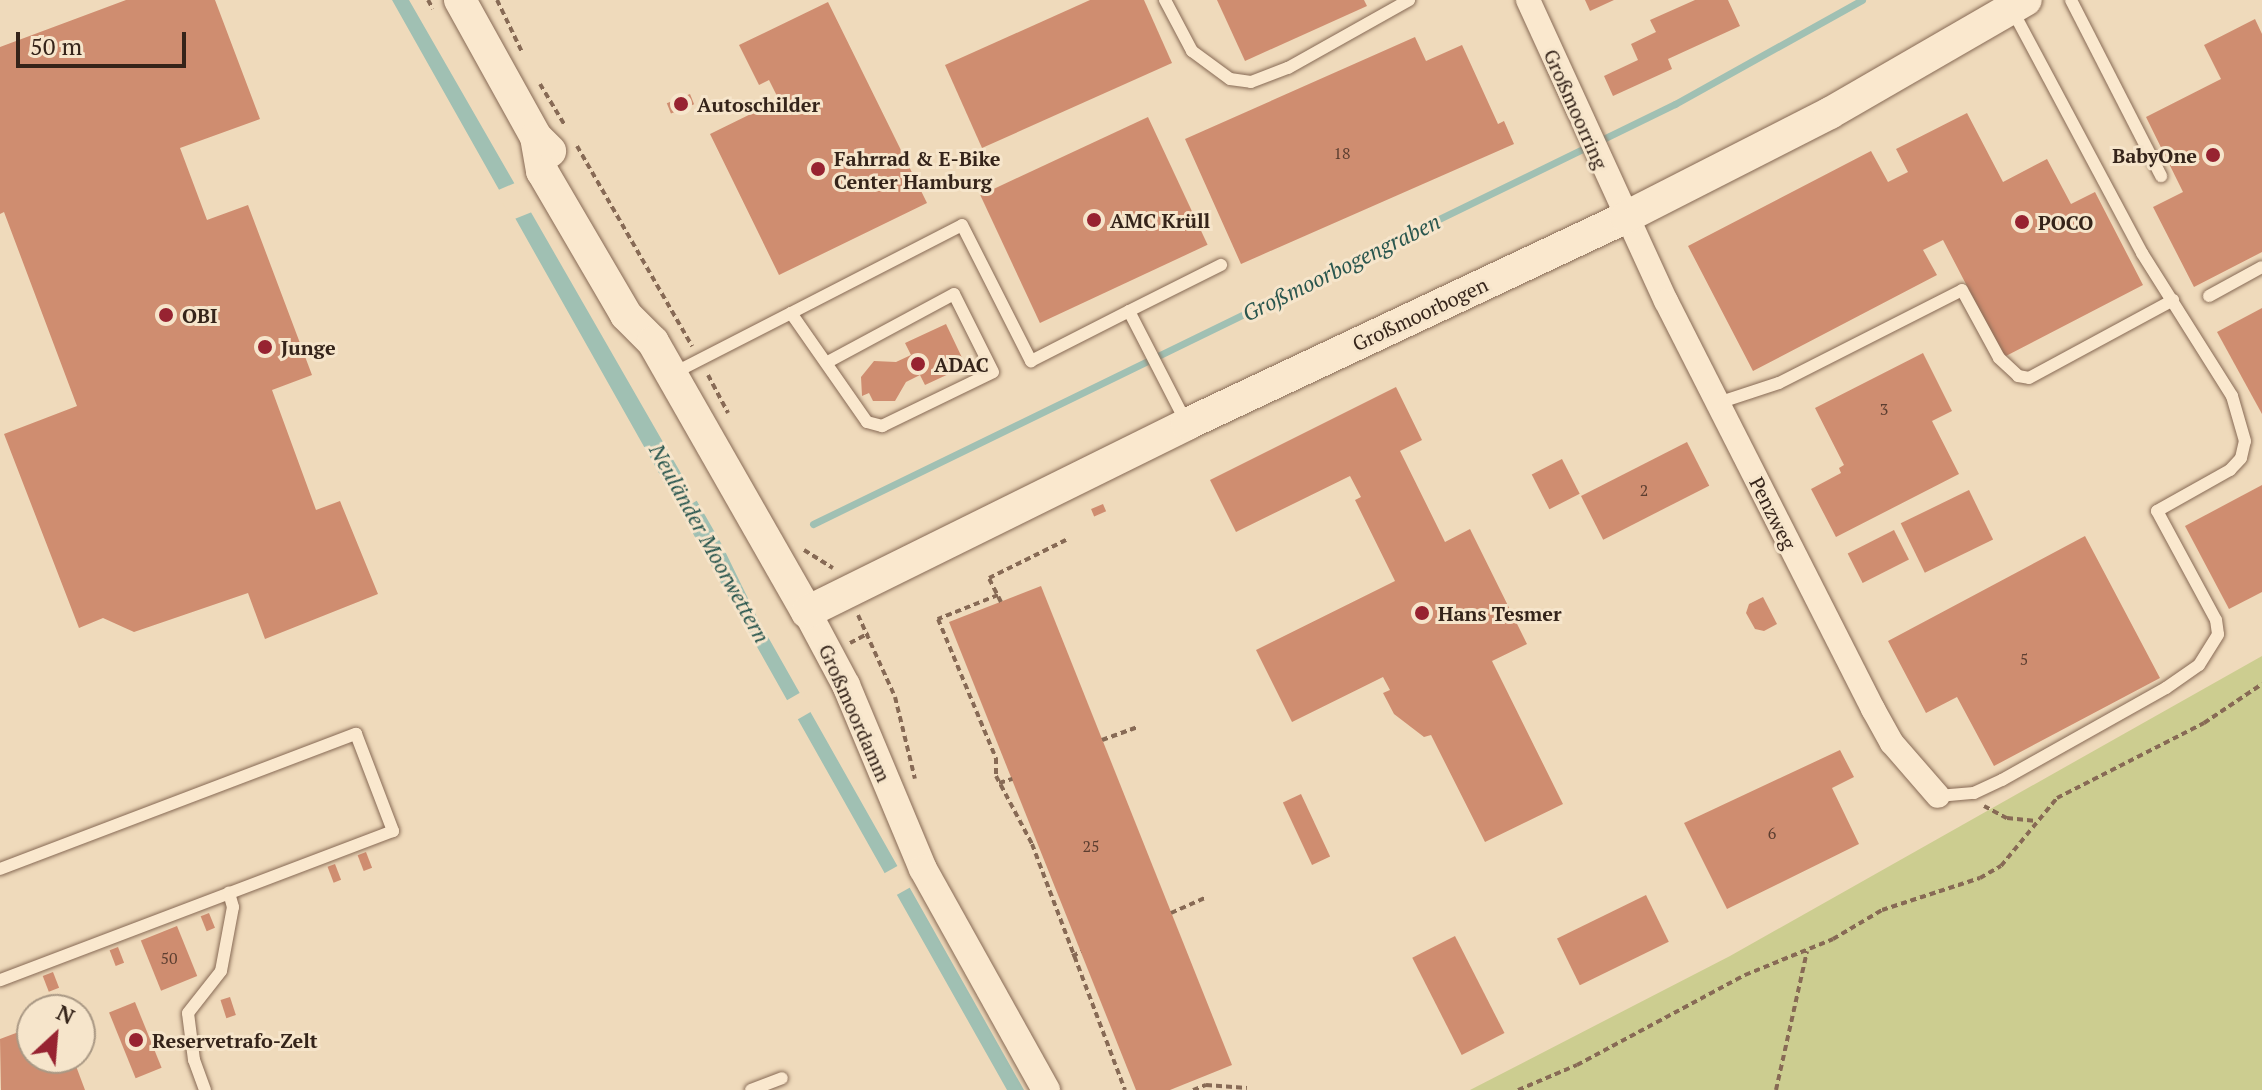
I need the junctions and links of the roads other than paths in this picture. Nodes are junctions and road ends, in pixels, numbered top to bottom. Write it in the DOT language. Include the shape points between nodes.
graph roads {
  1 [pos="460,0"];
  2 [pos="1165,0"];
  3 [pos="1409,0"];
  4 [pos="1528,0"];
  5 [pos="2071,0"];
  6 [pos="2019,4"];
  7 [pos="551,132"];
  8 [pos="2161,176"];
  9 [pos="551,186"];
  10 [pos="584,199"];
  11 [pos="1626,217"];
  12 [pos="1221,265"];
  13 [pos="2262,267"];
  14 [pos="2209,296"];
  15 [pos="2173,300"];
  16 [pos="1129,311"];
  17 [pos="791,313"];
  18 [pos="653,342"];
  19 [pos="826,363"];
  20 [pos="686,368"];
  21 [pos="1718,403"];
  22 [pos="1187,424"];
  23 [pos="807,612"];
  24 [pos="1938,796"];
  25 [pos="0,869"];
  26 [pos="229,893"];
  27 [pos="0,980"];
  28 [pos="782,1078"];
  29 [pos="205,1090"];
  30 [pos="751,1090"];
  31 [pos="1046,1090"];
  1 -- 7 [label="main road, Großmoordamm"];
  2 -- 3 [label="lane" via="1192,51 1230,79 1251,82 1288,68"];
  4 -- 11 [label="street, Großmoorring"];
  5 -- 8 [label="lane"];
  6 -- 11 [label="main road, Großmoorbogen" via="1830,113"];
  6 -- 15 [label="lane" via="2142,253"];
  7 -- 9 [label="main road, Großmoordamm"];
  7 -- 10 [label="main road, Großmoordamm"];
  9 -- 10 [label="main road"];
  9 -- 18 [label="main road, Großmoordamm" via="626,315"];
  10 -- 18 [label="main road, Großmoordamm" via="645,304"];
  11 -- 21 [label="street, Penzweg"];
  11 -- 22 [label="main road, Großmoorbogen"];
  12 -- 16 [label="lane"];
  13 -- 14 [label="lane"];
  15 -- 21 [label="lane" via="2029,378 2018,376 1999,358 1962,290 1779,383"];
  15 -- 24 [label="lane" via="2232,396 2244,428 2241,458 2230,470 2157,511 2216,620 2218,634 2199,665 2166,688 1974,793"];
  16 -- 17 [label="lane" via="1031,361 962,225"];
  16 -- 22 [label="lane"];
  17 -- 19 [label="lane"];
  17 -- 20 [label="lane"];
  18 -- 20 [label="main road, Großmoordamm"];
  19 -- 19 [label="lane" via="867,422 882,426 993,372 954,294"];
  20 -- 23 [label="main road, Großmoordamm"];
  21 -- 24 [label="street, Penzweg" via="1892,743"];
  22 -- 23 [label="main road, Großmoorbogen"];
  23 -- 31 [label="street, Großmoordamm" via="846,685 923,869"];
  25 -- 26 [label="lane" via="356,734 393,831"];
  26 -- 27 [label="lane"];
  26 -- 29 [label="lane" via="233,907 221,971 188,1013 194,1060"];
  28 -- 30 [label="lane"];
}
